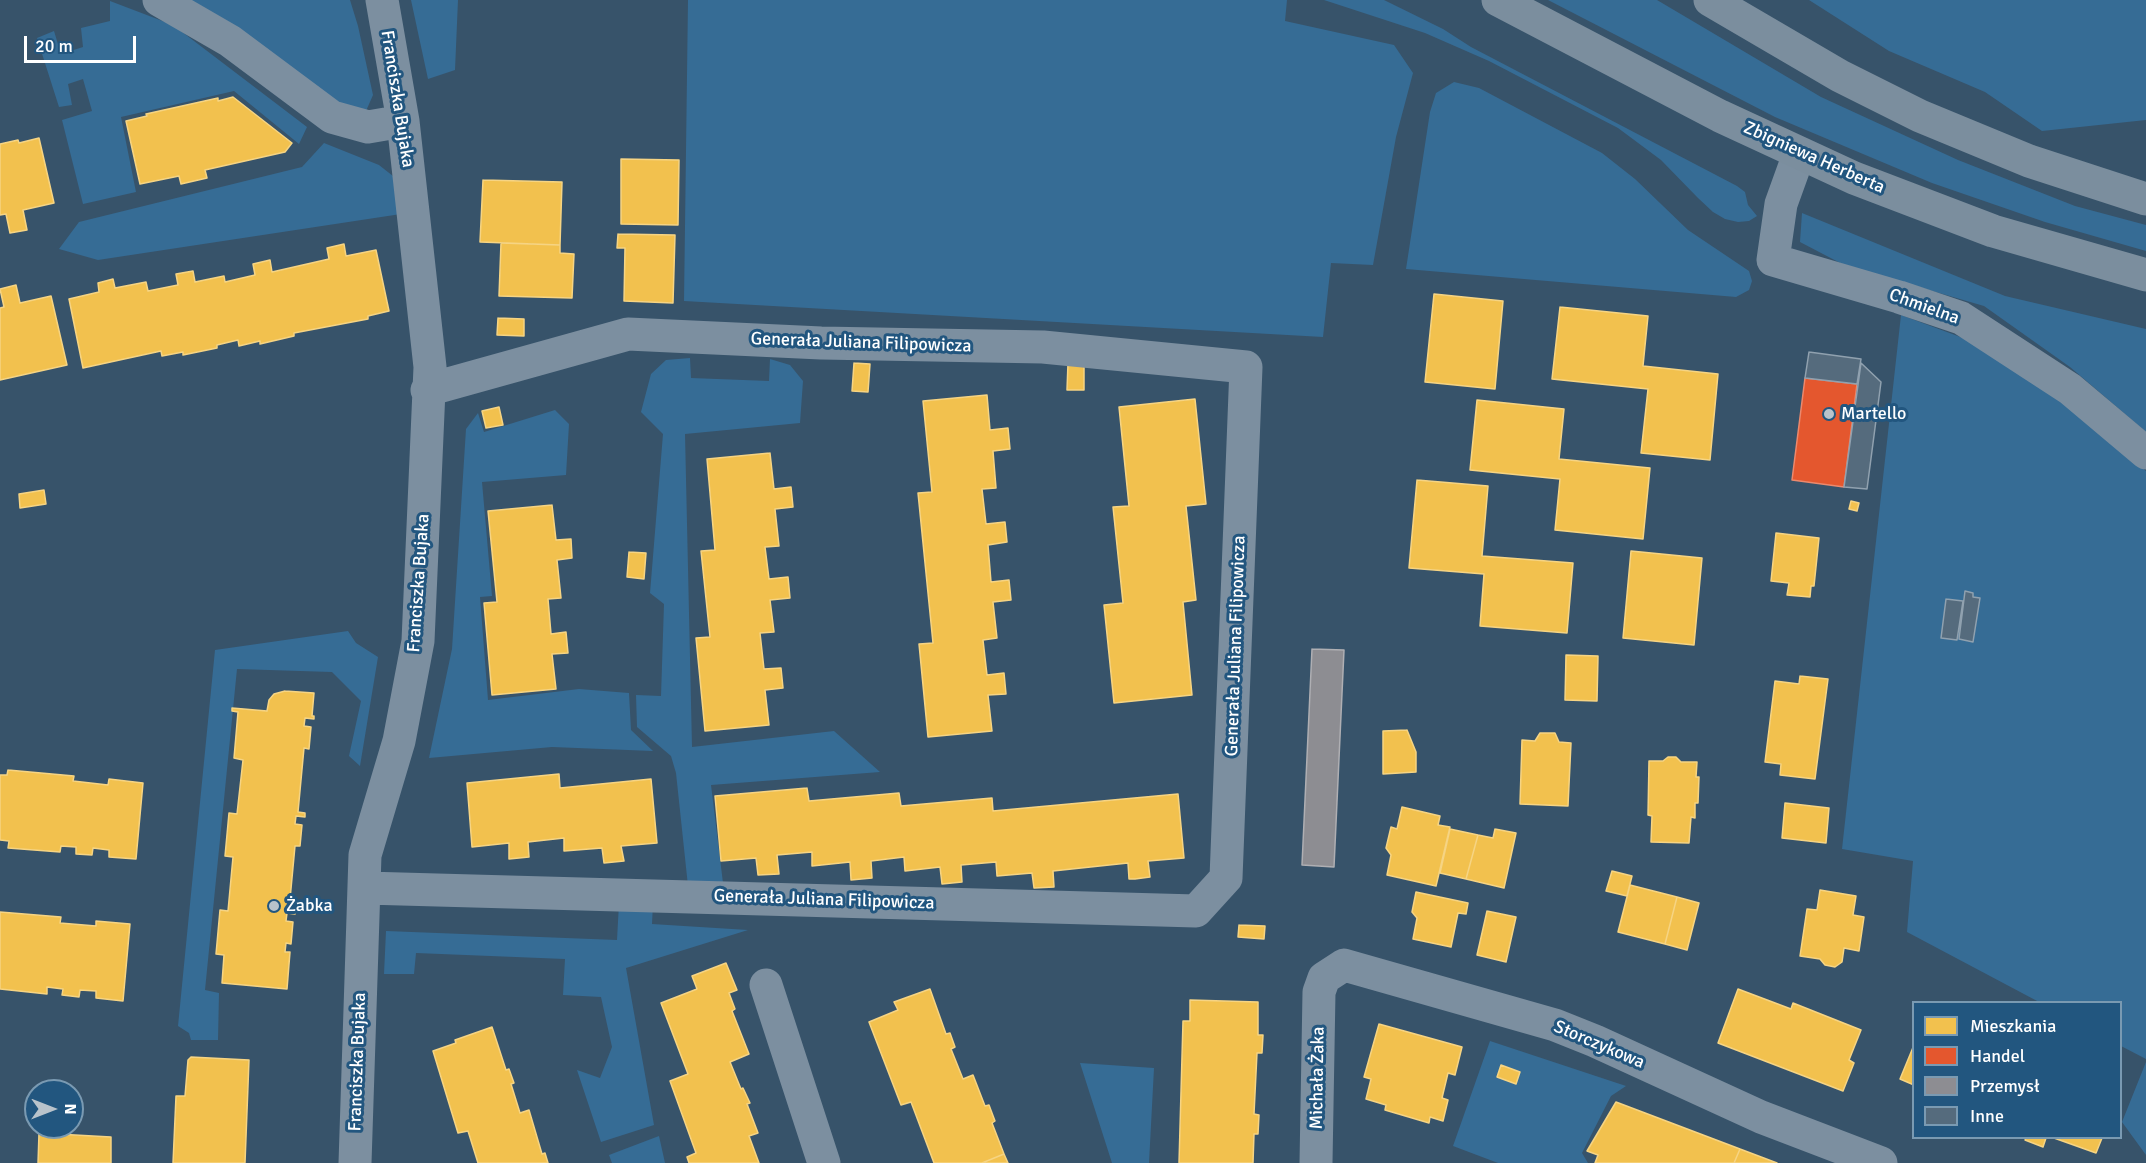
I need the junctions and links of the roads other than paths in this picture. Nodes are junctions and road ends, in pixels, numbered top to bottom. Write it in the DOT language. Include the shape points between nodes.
graph roads {
  1 [pos="159,0"];
  2 [pos="382,0"];
  3 [pos="1498,0"];
  4 [pos="1710,0"];
  5 [pos="403,121"];
  6 [pos="1799,154"];
  7 [pos="2146,199"];
  8 [pos="2146,275"];
  9 [pos="427,390"];
  10 [pos="2146,453"];
  11 [pos="365,888"];
  12 [pos="766,985"];
  13 [pos="1319,992"];
  14 [pos="355,1163"];
  15 [pos="824,1163"];
  16 [pos="1316,1163"];
  17 [pos="1881,1163"];
  1 -- 5 [label="street" via="230,41 332,117 368,127"];
  2 -- 5 [label="street, Franciszka Bujaka"];
  3 -- 6 [label="main road, Zbigniewa Herberta"];
  4 -- 7 [label="main road" via="1840,76 1920,116 2029,161"];
  5 -- 9 [label="street, Franciszka Bujaka" via="430,367"];
  6 -- 8 [label="main road, Zbigniewa Herberta" via="1993,231"];
  6 -- 10 [label="street, Chmielna" via="1781,204 1773,260 1961,318 2070,388"];
  9 -- 11 [label="street, Franciszka Bujaka" via="418,641 399,741 365,855"];
  9 -- 11 [label="street, Generała Juliana Filipowicza" via="628,334 1043,347 1246,367 1226,878 1196,911"];
  11 -- 14 [label="street, Franciszka Bujaka"];
  12 -- 15 [label="street"];
  13 -- 16 [label="street, Michała Żaka"];
  13 -- 17 [label="street, Storczykowa" via="1324,978 1344,966 1555,1025 1761,1117"];
}
